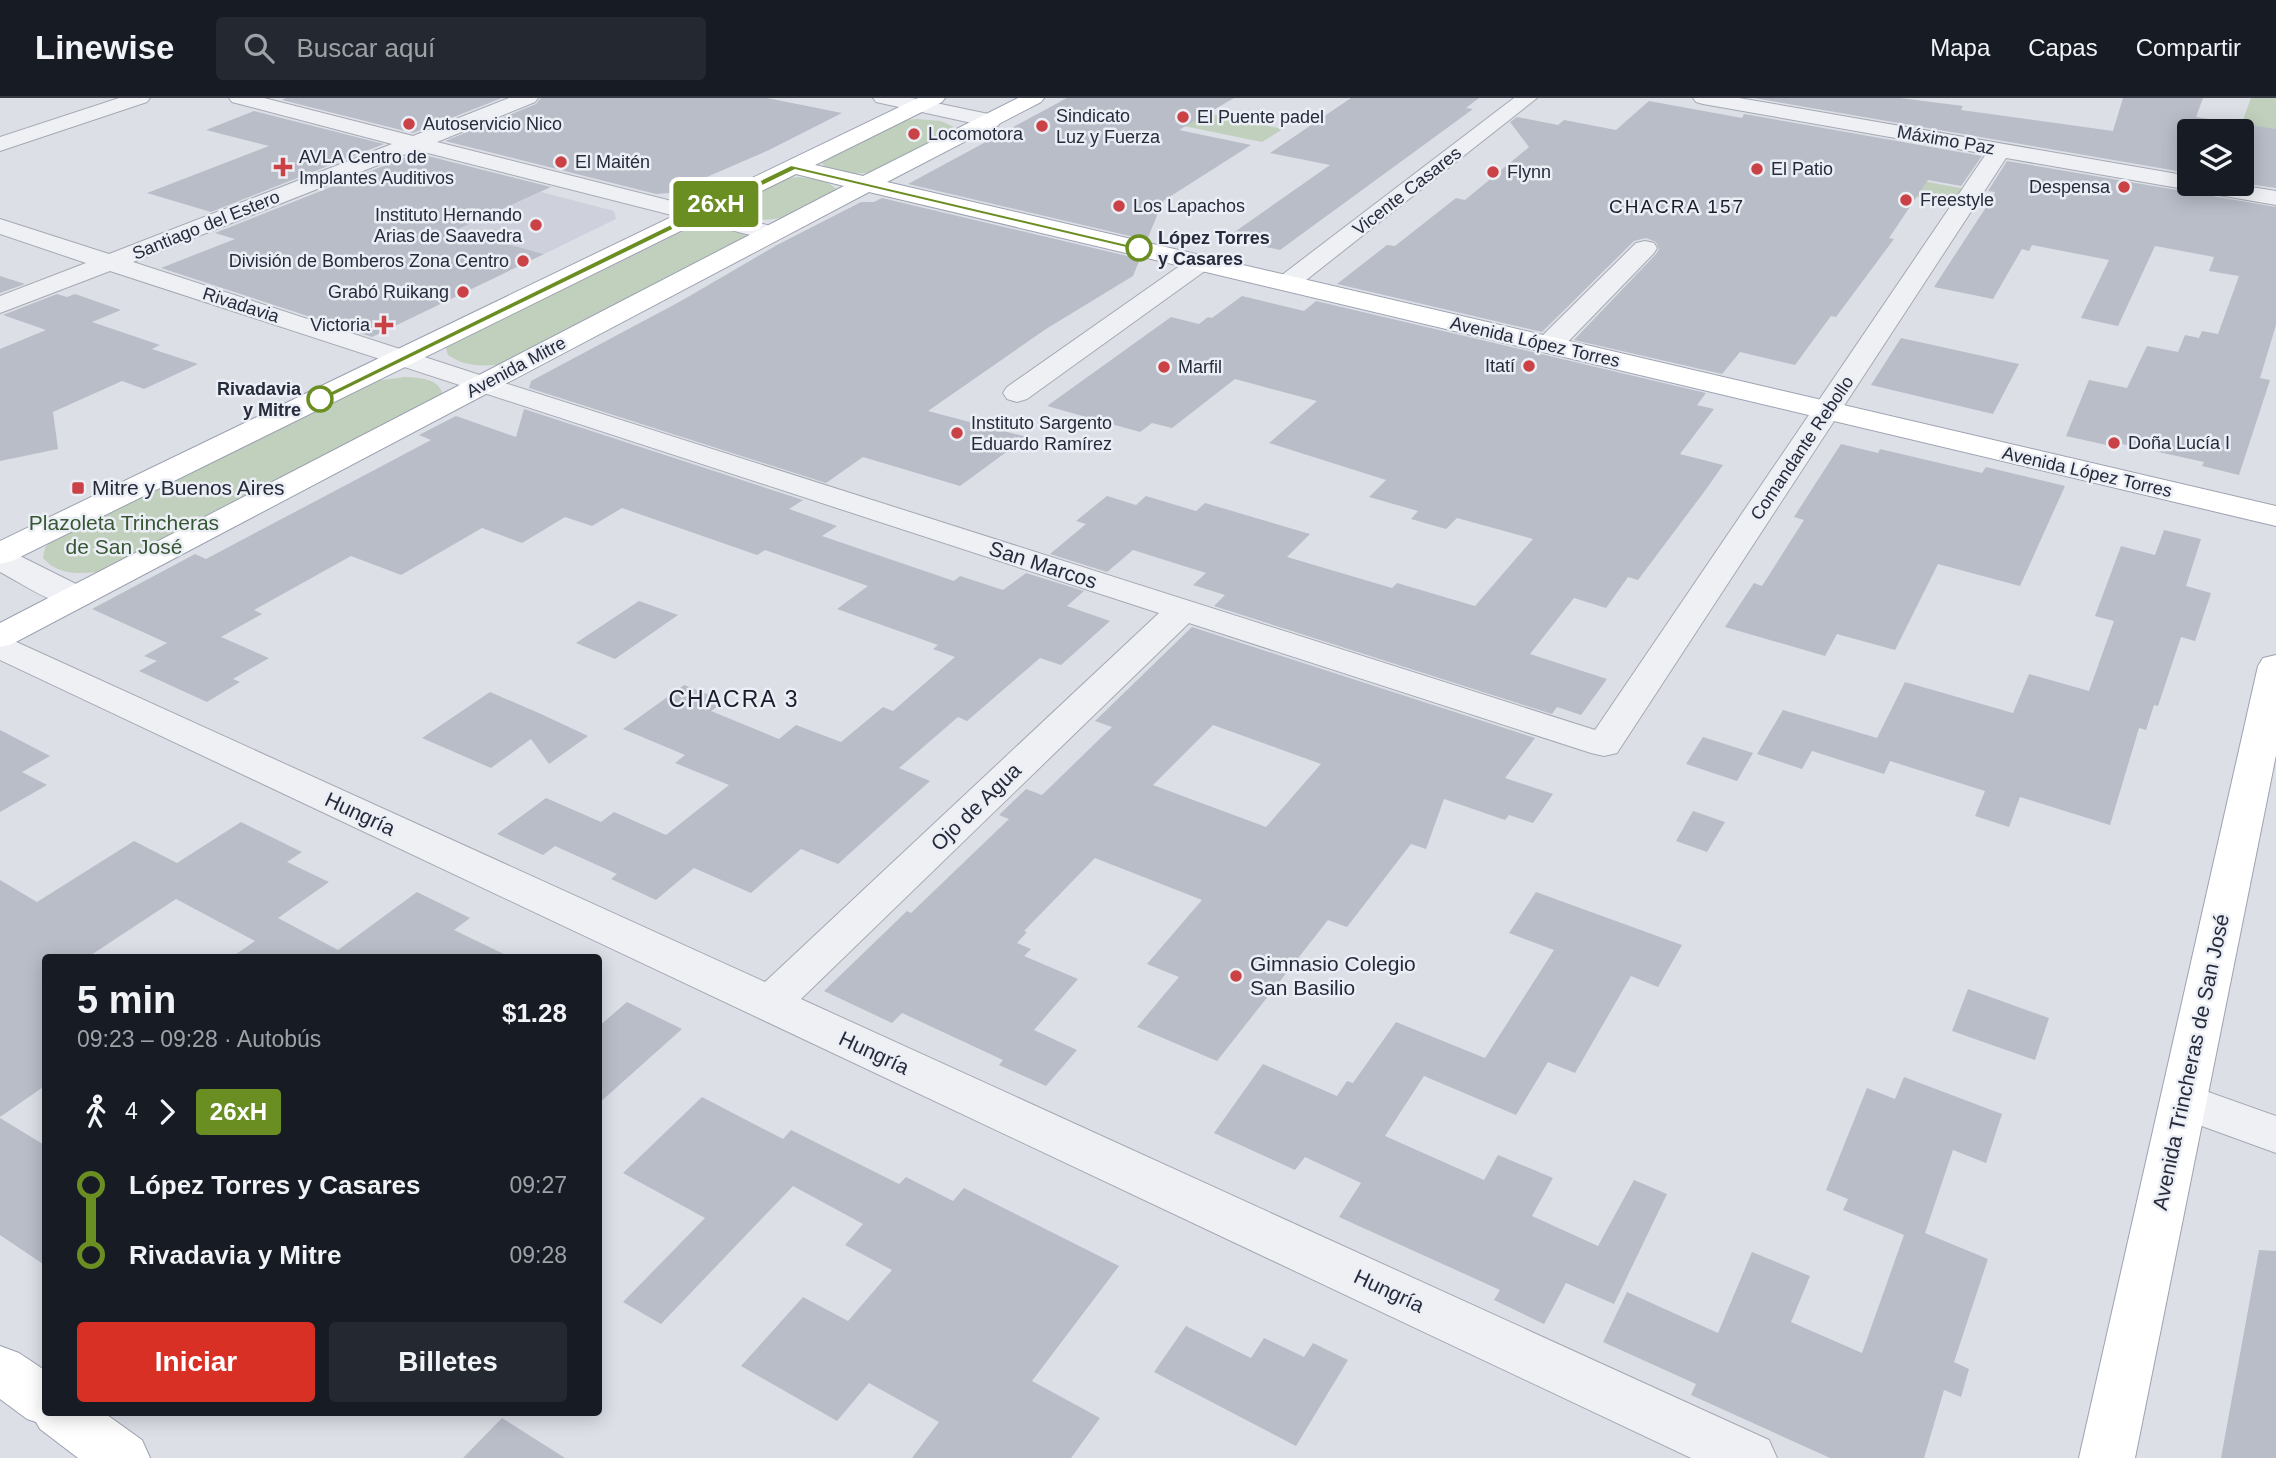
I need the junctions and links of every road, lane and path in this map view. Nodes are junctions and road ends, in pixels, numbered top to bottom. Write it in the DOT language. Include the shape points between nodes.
graph roads {
  1 [pos="140,98"];
  2 [pos="239,98"];
  3 [pos="528,98"];
  4 [pos="883,98"];
  5 [pos="1034,98"];
  6 [pos="1527,98"];
  7 [pos="1703,98"];
  8 [pos="927,102"];
  9 [pos="990,121"];
  10 [pos="411,144"];
  11 [pos="0,145"];
  12 [pos="2000,150"];
  13 [pos="794,167"];
  14 [pos="2177,180"];
  15 [pos="865,184"];
  16 [pos="2254,194"];
  17 [pos="2276,198"];
  18 [pos="694,214"];
  19 [pos="0,226"];
  20 [pos="770,233"];
  21 [pos="1645,248"];
  22 [pos="111,262"];
  23 [pos="1200,263"];
  24 [pos="1287,283"];
  25 [pos="0,305"];
  26 [pos="1549,345"];
  27 [pos="404,358"];
  28 [pos="482,385"];
  29 [pos="1017,393"];
  30 [pos="1827,410"];
  31 [pos="2276,516"];
  32 [pos="0,556"];
  33 [pos="76,597"];
  34 [pos="1183,610"];
  35 [pos="0,637"];
  36 [pos="0,648"];
  37 [pos="2276,666"];
  38 [pos="1604,745"];
  39 [pos="769,1004"];
  40 [pos="2183,1101"];
  41 [pos="2276,1135"];
  42 [pos="0,1369"];
  43 [pos="42,1399"];
  44 [pos="64,1416"];
  45 [pos="122,1458"];
  46 [pos="1749,1458"];
  47 [pos="2107,1458"];
  1 -- 11 [label="street"];
  2 -- 10 [label="street"];
  3 -- 10 [label="street, Santiago del Estero"];
  4 -- 8 [label="street"];
  5 -- 9 [label="main road, Avenida Mitre"];
  6 -- 24 [label="street, Vicente Casares"];
  7 -- 12 [label="street, Máximo Paz"];
  8 -- 9 [label="street"];
  8 -- 13 [label="main road"];
  9 -- 15 [label="main road, Avenida Mitre"];
  10 -- 18 [label="street"];
  10 -- 22 [label="street, Santiago del Estero"];
  12 -- 14 [label="street, Máximo Paz"];
  12 -- 30 [label="street, Comandante Rebollo"];
  13 -- 15 [label="main road, Avenida López Torres"];
  13 -- 18 [label="main road"];
  15 -- 20 [label="main road, Avenida Mitre"];
  15 -- 23 [label="main road, Avenida López Torres"];
  16 -- 17 [label="street, Máximo Paz"];
  18 -- 20 [label="street"];
  18 -- 27 [label="main road"];
  19 -- 22 [label="street, Rivadavia"];
  20 -- 28 [label="main road, Avenida Mitre"];
  21 -- 26 [label="street"];
  22 -- 25 [label="street, Santiago del Estero"];
  22 -- 27 [label="street, Rivadavia"];
  23 -- 24 [label="main road, Avenida López Torres"];
  23 -- 29 [label="street"];
  24 -- 26 [label="main road, Avenida López Torres"];
  26 -- 30 [label="main road, Avenida López Torres"];
  27 -- 28 [label="street, Rivadavia"];
  27 -- 32 [label="main road"];
  28 -- 33 [label="main road, Avenida Mitre"];
  28 -- 34 [label="street, San Marcos"];
  30 -- 31 [label="main road, Avenida López Torres"];
  30 -- 38 [label="street, Comandante Rebollo"];
  32 -- 33 [label="street"];
  33 -- 35 [label="main road, Avenida Mitre"];
  34 -- 38 [label="street, San Marcos"];
  34 -- 39 [label="street, Ojo de Agua"];
  36 -- 39 [label="street, Hungría"];
  37 -- 40 [label="main road, Avenida Trincheras de San José"];
  39 -- 46 [label="street, Hungría"];
  40 -- 41 [label="street"];
  40 -- 47 [label="main road, Avenida Trincheras de San José"];
  42 -- 43 [label="main road"];
  44 -- 45 [label="main road"];
}
